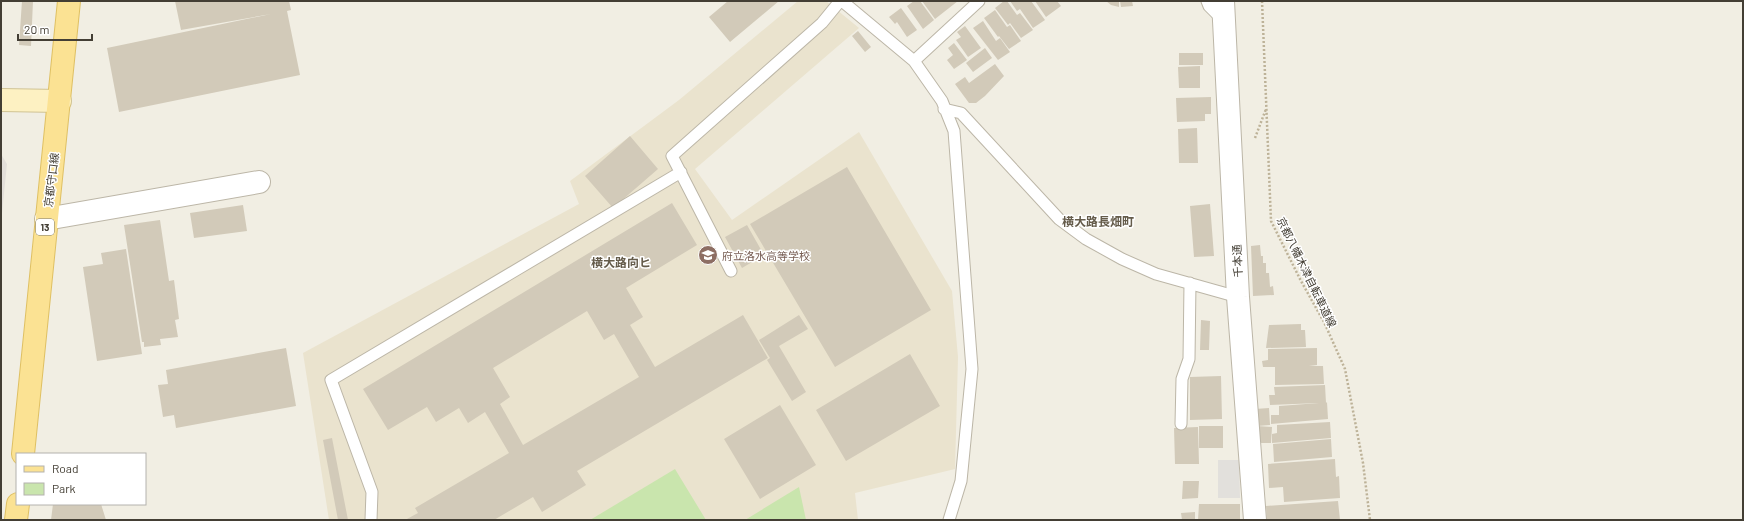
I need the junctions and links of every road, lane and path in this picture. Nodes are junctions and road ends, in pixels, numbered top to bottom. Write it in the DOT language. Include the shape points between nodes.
graph roads {
  1 [pos="70,1"];
  2 [pos="841,1"];
  3 [pos="979,1"];
  4 [pos="1207,1"];
  5 [pos="1262,1"];
  6 [pos="1224,11"];
  7 [pos="914,61"];
  8 [pos="1,100"];
  9 [pos="60,101"];
  10 [pos="944,109"];
  11 [pos="681,172"];
  12 [pos="259,182"];
  13 [pos="46,219"];
  14 [pos="731,271"];
  15 [pos="1190,283"];
  16 [pos="1238,297"];
  17 [pos="1181,424"];
  18 [pos="23,453"];
  19 [pos="18,505"];
  20 [pos="16,520"];
  21 [pos="371,520"];
  22 [pos="949,520"];
  23 [pos="1255,520"];
  24 [pos="1370,520"];
  1 -- 9 [label="main road, 京都守口線 / 13"];
  2 -- 7 [label="lane"];
  2 -- 11 [label="lane" via="822,24 672,156"];
  3 -- 7 [label="lane"];
  4 -- 6 [label="lane" via="1209,6"];
  5 -- 24 [label="path, 京都八幡木津自転車道線" via="1271,221 1324,322 1345,369 1363,463"];
  6 -- 16 [label="street, 千本通"];
  7 -- 10 [label="lane" via="942,101"];
  8 -- 9 [label="street"];
  9 -- 13 [label="main road, 京都守口線 / 13"];
  10 -- 15 [label="lane" via="961,112 1060,219 1086,239 1156,274"];
  10 -- 22 [label="lane" via="954,131 972,369 961,481"];
  11 -- 14 [label="lane"];
  11 -- 21 [label="lane" via="330,380 372,492"];
  12 -- 13 [label="street"];
  13 -- 18 [label="main road, 京都守口線 / 13"];
  15 -- 16 [label="lane"];
  15 -- 17 [label="lane" via="1189,359 1182,379"];
  16 -- 23 [label="street, 千本通"];
  19 -- 20 [label="main road"];
}
